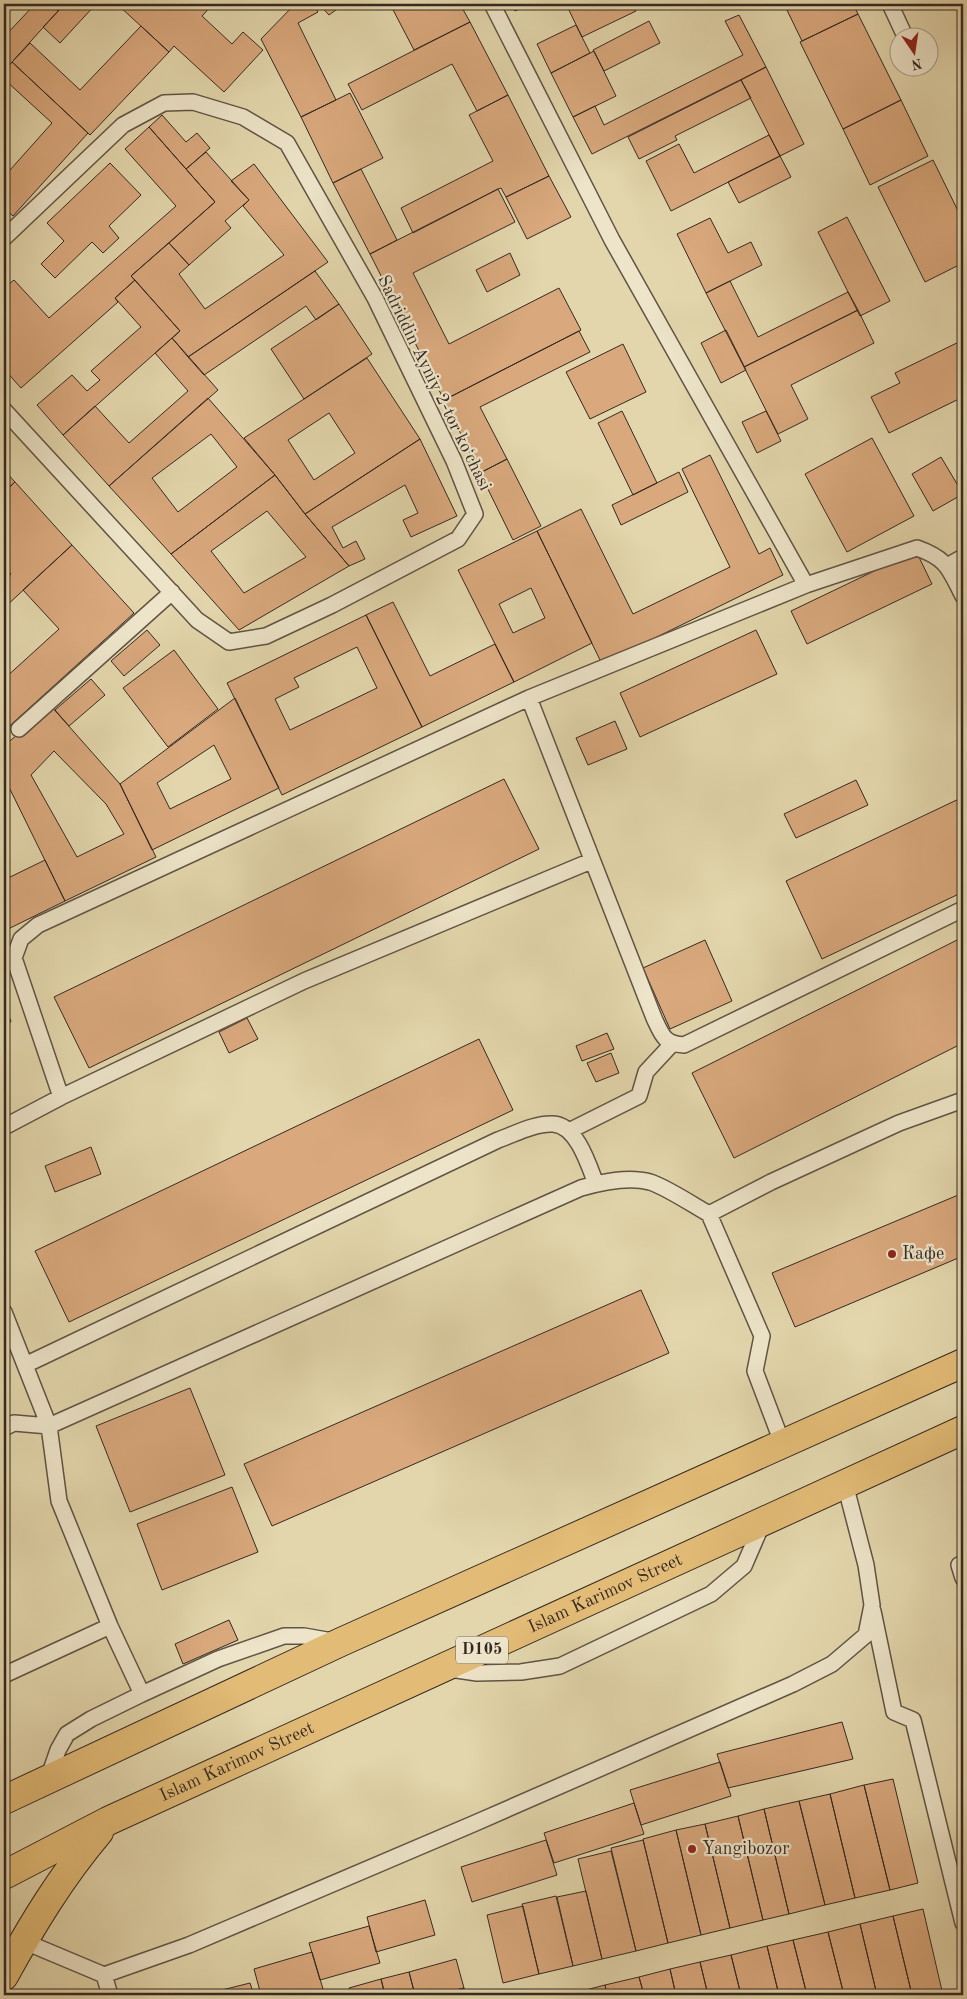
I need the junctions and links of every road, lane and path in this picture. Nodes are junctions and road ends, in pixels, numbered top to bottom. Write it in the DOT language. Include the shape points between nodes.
graph roads {
  1 [pos="492,4"];
  2 [pos="890,4"];
  3 [pos="902,28"];
  4 [pos="4,238"];
  5 [pos="4,410"];
  6 [pos="963,558"];
  7 [pos="946,566"];
  8 [pos="806,585"];
  9 [pos="172,592"];
  10 [pos="963,596"];
  11 [pos="529,698"];
  12 [pos="18,729"];
  13 [pos="591,860"];
  14 [pos="963,909"];
  15 [pos="672,1044"];
  16 [pos="61,1097"];
  17 [pos="963,1100"];
  18 [pos="4,1127"];
  19 [pos="569,1132"];
  20 [pos="596,1184"];
  21 [pos="709,1214"];
  22 [pos="5,1321"];
  23 [pos="963,1363"];
  24 [pos="25,1365"];
  25 [pos="49,1426"];
  26 [pos="4,1428"];
  27 [pos="963,1430"];
  28 [pos="783,1445"];
  29 [pos="845,1484"];
  30 [pos="764,1521"];
  31 [pos="963,1563"];
  32 [pos="963,1578"];
  33 [pos="872,1605"];
  34 [pos="110,1626"];
  35 [pos="342,1642"];
  36 [pos="442,1668"];
  37 [pos="4,1675"];
  38 [pos="142,1694"];
  39 [pos="47,1781"];
  40 [pos="4,1800"];
  41 [pos="108,1821"];
  42 [pos="4,1875"];
  43 [pos="963,1923"];
  44 [pos="23,1940"];
  45 [pos="104,1975"];
  46 [pos="4,1976"];
  47 [pos="110,1995"];
  1 -- 8 [label="lane" via="612,240"];
  2 -- 3 [label="lane"];
  4 -- 9 [label="lane, Sadriddin Ayniy 2-tor koʻchasi" via="123,125 164,103 193,102 243,118 287,143 375,298 454,461 475,514 458,539 266,636 229,642 197,620"];
  5 -- 9 [label="lane, Sadriddin Ayniy 2-tor koʻchasi"];
  6 -- 7 [label="lane"];
  7 -- 8 [label="lane" via="935,554 917,548"];
  7 -- 10 [label="lane"];
  8 -- 11 [label="lane"];
  9 -- 12 [label="lane"];
  11 -- 13 [label="lane"];
  11 -- 16 [label="lane" via="32,929 21,939 14,958"];
  13 -- 15 [label="lane" via="654,1018 664,1038"];
  13 -- 16 [label="lane" via="304,981"];
  14 -- 15 [label="lane" via="684,1045"];
  15 -- 19 [label="lane" via="646,1072 639,1096"];
  16 -- 18 [label="lane"];
  17 -- 21 [label="lane" via="899,1122"];
  19 -- 20 [label="lane" via="579,1142"];
  19 -- 24 [label="lane" via="555,1124 541,1125 498,1140"];
  20 -- 21 [label="lane" via="627,1180 650,1182"];
  20 -- 25 [label="lane"];
  21 -- 28 [label="lane" via="762,1336 754,1371"];
  22 -- 24 [label="lane"];
  23 -- 28 [label="main road"];
  24 -- 25 [label="lane"];
  25 -- 26 [label="lane" via="14,1423"];
  25 -- 34 [label="lane" via="59,1501"];
  27 -- 29 [label="main road, Islam Karimov Street / D105"];
  28 -- 35 [label="main road"];
  29 -- 30 [label="main road, Islam Karimov Street / D105"];
  29 -- 33 [label="lane" via="866,1565"];
  30 -- 36 [label="main road, Islam Karimov Street / D105"];
  30 -- 36 [label="lane" via="744,1566 711,1594 560,1666 521,1672 477,1673"];
  31 -- 32 [label="lane" via="959,1565"];
  33 -- 43 [label="lane" via="894,1712 913,1720"];
  33 -- 45 [label="lane" via="866,1635 832,1664 793,1684 207,1938"];
  34 -- 37 [label="lane"];
  34 -- 38 [label="lane"];
  35 -- 38 [label="lane" via="284,1636 218,1659"];
  35 -- 39 [label="main road"];
  36 -- 41 [label="main road, Islam Karimov Street / D105"];
  38 -- 39 [label="lane" via="67,1734"];
  39 -- 40 [label="main road"];
  41 -- 42 [label="main road, Islam Karimov Street / D105"];
  41 -- 44 [label="main road" via="73,1863"];
  44 -- 45 [label="lane"];
  44 -- 46 [label="main road"];
  45 -- 47 [label="lane"];
}
